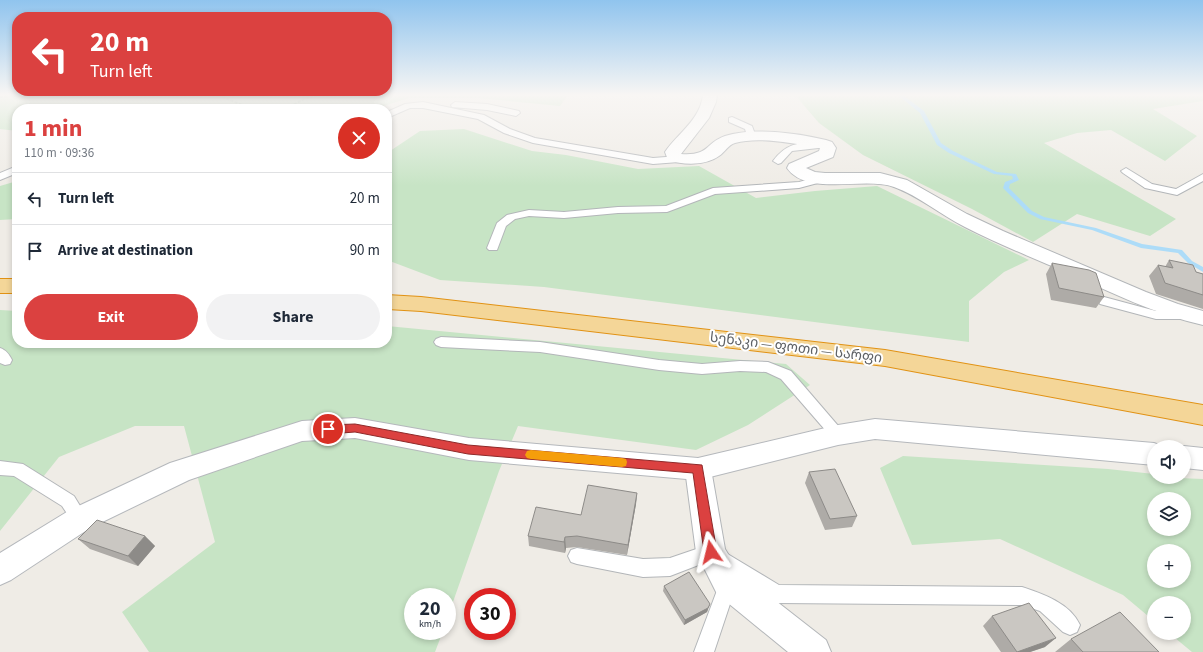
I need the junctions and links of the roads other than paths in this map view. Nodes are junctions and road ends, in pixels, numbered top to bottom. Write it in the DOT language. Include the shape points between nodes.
graph roads {
  1 [pos="498,125"];
  2 [pos="696,125"];
  3 [pos="744,125"];
  4 [pos="751,137"];
  5 [pos="826,145"];
  6 [pos="678,159"];
  7 [pos="778,161"];
  8 [pos="12,171"];
  9 [pos="1126,171"];
  10 [pos="1203,176"];
  11 [pos="0,177"];
  12 [pos="825,178"];
  13 [pos="493,248"];
  14 [pos="0,286"];
  15 [pos="12,286"];
  16 [pos="1104,301"];
  17 [pos="392,302"];
  18 [pos="1196,317"];
  19 [pos="441,342"];
  20 [pos="1203,415"];
  21 [pos="838,435"];
  22 [pos="1147,453"];
  23 [pos="1191,458"];
  24 [pos="1203,459"];
  25 [pos="0,468"];
  26 [pos="698,469"];
  27 [pos="80,520"];
  28 [pos="711,552"];
  29 [pos="577,556"];
  30 [pos="0,570"];
  31 [pos="728,583"];
  32 [pos="1070,625"];
  33 [pos="704,652"];
  34 [pos="814,652"];
  1 -- 6 [label="lane" via="533,140 653,161"];
  2 -- 6 [label="street" via="673,152 674,157"];
  3 -- 4 [label="lane" via="749,128"];
  4 -- 5 [label="street" via="802,140"];
  4 -- 6 [label="street" via="723,142 712,153 703,156"];
  5 -- 7 [label="lane" via="789,149"];
  5 -- 12 [label="street" via="828,154 795,168 799,174"];
  8 -- 11 [label="lane"];
  9 -- 10 [label="lane" via="1149,186 1177,192"];
  12 -- 13 [label="lane" via="798,185 713,191 667,209 564,215 529,214 512,217 501,225"];
  12 -- 18 [label="street" via="875,176 891,180 970,222 1099,280"];
  14 -- 15 [label="highway"];
  16 -- 18 [label="lane" via="1156,315"];
  17 -- 20 [label="highway, სენაკი — ფოთი — სარფი" via="885,358"];
  19 -- 21 [label="lane" via="540,347 702,369 768,367 786,375"];
  21 -- 22 [label="street" via="875,429"];
  21 -- 26 [label="street"];
  23 -- 24 [label="street"];
  25 -- 27 [label="lane" via="16,469 68,501"];
  26 -- 27 [label="street" via="468,449 355,428 302,431 180,471"];
  26 -- 28 [label="street"];
  27 -- 30 [label="street"];
  28 -- 29 [label="lane" via="670,567 642,568"];
  28 -- 31 [label="street"];
  28 -- 32 [label="lane" via="777,594 1022,596 1046,604"];
  31 -- 33 [label="lane"];
  31 -- 34 [label="street"];
}
